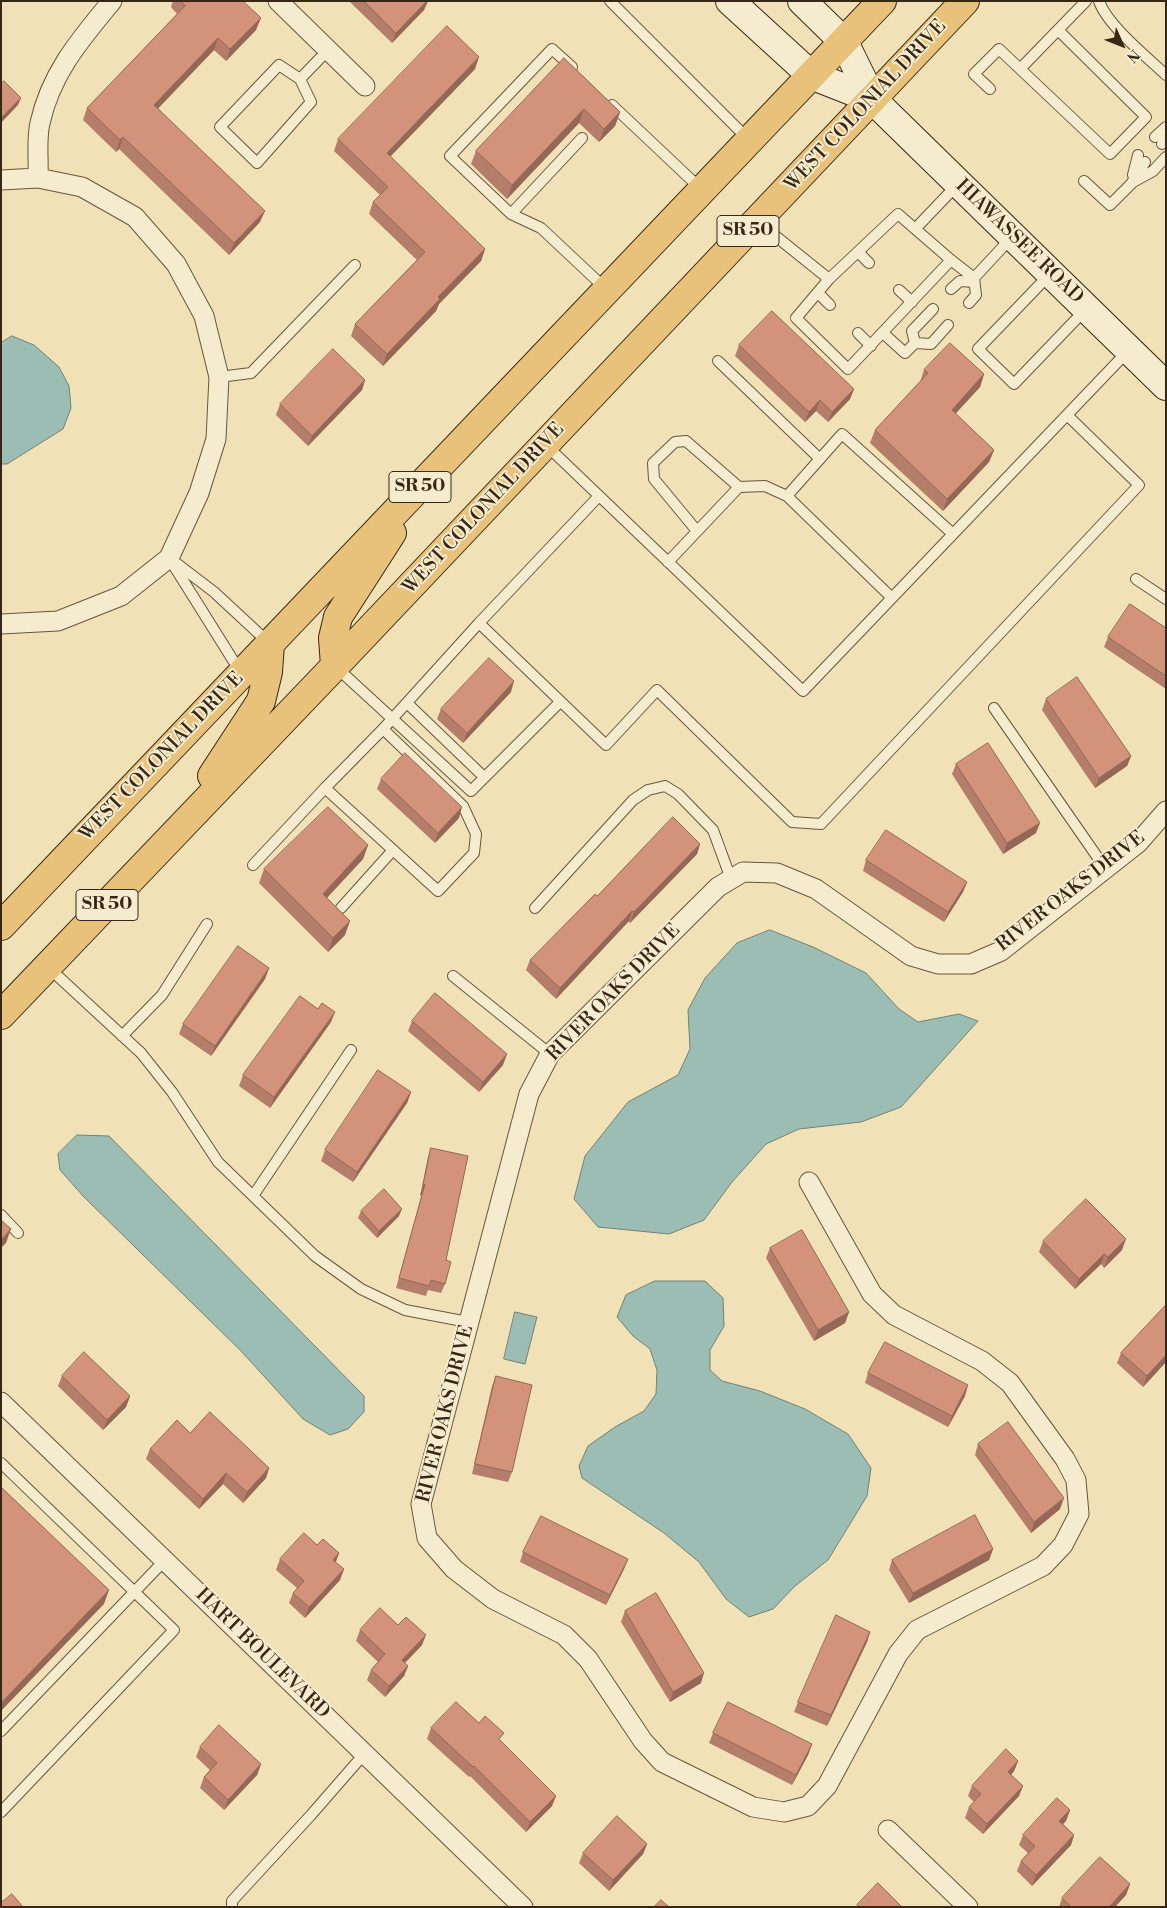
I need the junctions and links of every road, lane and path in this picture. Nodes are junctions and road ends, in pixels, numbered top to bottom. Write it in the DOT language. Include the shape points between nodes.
graph roads {
  1 [pos="112,1"];
  2 [pos="278,1"];
  3 [pos="610,1"];
  4 [pos="730,1"];
  5 [pos="802,1"];
  6 [pos="882,1"];
  7 [pos="966,1"];
  8 [pos="1086,1"];
  9 [pos="1099,1"];
  10 [pos="1058,30"];
  11 [pos="844,42"];
  12 [pos="328,50"];
  13 [pos="1020,68"];
  14 [pos="578,73"];
  15 [pos="811,75"];
  16 [pos="1166,76"];
  17 [pos="300,79"];
  18 [pos="365,86"];
  19 [pos="990,89"];
  20 [pos="605,98"];
  21 [pos="872,99"];
  22 [pos="1166,127"];
  23 [pos="582,138"];
  24 [pos="749,140"];
  25 [pos="1161,140"];
  26 [pos="1166,157"];
  27 [pos="1141,158"];
  28 [pos="38,178"];
  29 [pos="1,180"];
  30 [pos="1084,181"];
  31 [pos="959,184"];
  32 [pos="1131,184"];
  33 [pos="702,190"];
  34 [pos="511,214"];
  35 [pos="757,221"];
  36 [pos="915,229"];
  37 [pos="1013,236"];
  38 [pos="858,252"];
  39 [pos="951,260"];
  40 [pos="870,263"];
  41 [pos="355,266"];
  42 [pos="1050,273"];
  43 [pos="829,280"];
  44 [pos="974,280"];
  45 [pos="952,289"];
  46 [pos="607,290"];
  47 [pos="899,290"];
  48 [pos="818,293"];
  49 [pos="912,302"];
  50 [pos="969,303"];
  51 [pos="830,305"];
  52 [pos="1086,308"];
  53 [pos="934,309"];
  54 [pos="948,325"];
  55 [pos="858,333"];
  56 [pos="883,333"];
  57 [pos="915,343"];
  58 [pos="871,346"];
  59 [pos="1129,350"];
  60 [pos="718,361"];
  61 [pos="219,377"];
  62 [pos="1166,386"];
  63 [pos="1067,414"];
  64 [pos="545,444"];
  65 [pos="820,458"];
  66 [pos="427,480"];
  67 [pos="739,487"];
  68 [pos="599,496"];
  69 [pos="786,496"];
  70 [pos="697,531"];
  71 [pos="953,534"];
  72 [pos="169,558"];
  73 [pos="668,562"];
  74 [pos="1136,579"];
  75 [pos="892,598"];
  76 [pos="1166,599"];
  77 [pos="479,623"];
  78 [pos="1,624"];
  79 [pos="270,644"];
  80 [pos="335,666"];
  81 [pos="241,674"];
  82 [pos="560,702"];
  83 [pos="407,703"];
  84 [pos="994,708"];
  85 [pos="393,718"];
  86 [pos="383,729"];
  87 [pos="484,777"];
  88 [pos="325,788"];
  89 [pos="1166,811"];
  90 [pos="176,832"];
  91 [pos="393,850"];
  92 [pos="253,865"];
  93 [pos="1105,868"];
  94 [pos="731,879"];
  95 [pos="341,908"];
  96 [pos="535,908"];
  97 [pos="207,924"];
  98 [pos="1,926"];
  99 [pos="48,967"];
  100 [pos="453,976"];
  101 [pos="1,1015"];
  102 [pos="122,1036"];
  103 [pos="351,1050"];
  104 [pos="550,1054"];
  105 [pos="809,1182"];
  106 [pos="253,1196"];
  107 [pos="1,1216"];
  108 [pos="18,1233"];
  109 [pos="468,1322"];
  110 [pos="1,1402"];
  111 [pos="1,1463"];
  112 [pos="165,1560"];
  113 [pos="134,1592"];
  114 [pos="1,1731"];
  115 [pos="365,1754"];
  116 [pos="1,1812"];
  117 [pos="888,1830"];
  118 [pos="232,1907"];
  119 [pos="523,1907"];
  120 [pos="968,1907"];
  1 -- 28 [label="street" via="69,54 50,88 39,125"];
  2 -- 12 [label="street"];
  3 -- 24 [label="lane"];
  4 -- 15 [label="main road, HIAWASSEE ROAD"];
  5 -- 11 [label="main road, HIAWASSEE ROAD"];
  6 -- 11 [label="highway, WEST COLONIAL DRIVE / SR 50"];
  7 -- 21 [label="highway, WEST COLONIAL DRIVE / SR 50"];
  8 -- 10 [label="lane"];
  9 -- 16 [label="lane" via="1121,31"];
  10 -- 13 [label="lane"];
  10 -- 13 [label="lane" via="1146,117 1110,154"];
  11 -- 15 [label="highway, WEST COLONIAL DRIVE / SR 50"];
  11 -- 21 [label="main road, HIAWASSEE ROAD"];
  12 -- 17 [label="lane"];
  12 -- 18 [label="street"];
  13 -- 19 [label="lane" via="999,49 974,74"];
  14 -- 34 [label="lane" via="552,49 450,156"];
  15 -- 21 [label="main road, HIAWASSEE ROAD"];
  15 -- 24 [label="highway, WEST COLONIAL DRIVE / SR 50"];
  17 -- 17 [label="lane" via="279,65 220,127 257,163 311,102"];
  20 -- 33 [label="lane"];
  21 -- 31 [label="main road, HIAWASSEE ROAD"];
  21 -- 35 [label="highway, WEST COLONIAL DRIVE / SR 50"];
  22 -- 25 [label="lane"];
  23 -- 34 [label="lane"];
  24 -- 33 [label="highway, WEST COLONIAL DRIVE / SR 50"];
  26 -- 32 [label="lane" via="1153,171"];
  27 -- 32 [label="lane"];
  28 -- 29 [label="street"];
  28 -- 61 [label="street" via="82,187 135,217 176,264 204,316"];
  30 -- 32 [label="lane" via="1110,205"];
  31 -- 36 [label="lane"];
  31 -- 37 [label="main road, HIAWASSEE ROAD"];
  33 -- 46 [label="highway, WEST COLONIAL DRIVE / SR 50"];
  34 -- 46 [label="lane" via="541,228"];
  35 -- 43 [label="lane"];
  35 -- 64 [label="highway, WEST COLONIAL DRIVE / SR 50"];
  36 -- 38 [label="lane" via="898,214"];
  36 -- 39 [label="lane"];
  37 -- 42 [label="main road, HIAWASSEE ROAD"];
  37 -- 44 [label="lane"];
  38 -- 40 [label="lane"];
  38 -- 43 [label="lane"];
  39 -- 44 [label="lane"];
  39 -- 49 [label="lane"];
  41 -- 61 [label="lane" via="251,373"];
  42 -- 52 [label="main road, HIAWASSEE ROAD"];
  42 -- 52 [label="lane" via="978,349 1014,384"];
  43 -- 48 [label="lane"];
  44 -- 45 [label="lane" via="960,280"];
  44 -- 50 [label="lane" via="976,295"];
  46 -- 66 [label="highway, WEST COLONIAL DRIVE / SR 50"];
  47 -- 49 [label="lane"];
  48 -- 51 [label="lane"];
  48 -- 58 [label="lane" via="796,318 848,370"];
  49 -- 56 [label="lane"];
  52 -- 59 [label="main road, HIAWASSEE ROAD"];
  53 -- 57 [label="lane" via="912,331"];
  54 -- 57 [label="lane" via="931,344"];
  55 -- 58 [label="lane"];
  56 -- 57 [label="lane" via="905,353"];
  56 -- 58 [label="lane"];
  59 -- 62 [label="main road, HIAWASSEE ROAD"];
  59 -- 63 [label="lane"];
  60 -- 65 [label="lane"];
  61 -- 72 [label="street" via="216,439 199,494"];
  63 -- 71 [label="lane"];
  63 -- 82 [label="lane" via="1139,485 821,824 792,822 657,690 606,745"];
  64 -- 68 [label="lane"];
  64 -- 80 [label="highway, WEST COLONIAL DRIVE / SR 50"];
  65 -- 69 [label="lane"];
  65 -- 71 [label="lane" via="842,434"];
  66 -- 79 [label="highway, WEST COLONIAL DRIVE / SR 50"];
  66 -- 80 [label="highway" via="338,617 333,638"];
  67 -- 69 [label="lane" via="764,486"];
  67 -- 70 [label="lane"];
  67 -- 70 [label="lane" via="686,441 675,442 653,463 654,479"];
  68 -- 73 [label="lane"];
  68 -- 77 [label="lane"];
  69 -- 75 [label="lane"];
  70 -- 73 [label="lane"];
  71 -- 75 [label="lane"];
  72 -- 78 [label="street" via="121,596 58,621"];
  72 -- 79 [label="lane" via="214,592"];
  72 -- 81 [label="lane"];
  73 -- 75 [label="lane" via="803,691"];
  74 -- 76 [label="lane"];
  77 -- 82 [label="lane"];
  77 -- 83 [label="lane"];
  79 -- 81 [label="highway, WEST COLONIAL DRIVE / SR 50"];
  79 -- 90 [label="highway" via="261,701"];
  80 -- 85 [label="lane"];
  80 -- 90 [label="highway, WEST COLONIAL DRIVE / SR 50"];
  81 -- 98 [label="highway, WEST COLONIAL DRIVE / SR 50"];
  82 -- 87 [label="lane"];
  83 -- 85 [label="lane"];
  83 -- 87 [label="lane"];
  84 -- 93 [label="lane"];
  85 -- 86 [label="lane"];
  85 -- 87 [label="lane" via="471,791"];
  86 -- 88 [label="lane"];
  86 -- 91 [label="lane" via="463,806 476,834 474,853 438,891"];
  88 -- 91 [label="lane"];
  88 -- 92 [label="lane"];
  89 -- 93 [label="street, RIVER OAKS DRIVE" via="1138,843"];
  90 -- 99 [label="highway, WEST COLONIAL DRIVE / SR 50"];
  91 -- 95 [label="lane"];
  93 -- 94 [label="street, RIVER OAKS DRIVE" via="1002,950 971,964 938,964 911,956 816,889 777,873 743,872"];
  94 -- 96 [label="lane" via="713,830 678,794 665,786 648,790 633,800"];
  94 -- 104 [label="street, RIVER OAKS DRIVE" via="718,887"];
  97 -- 102 [label="lane" via="162,996"];
  99 -- 101 [label="highway, WEST COLONIAL DRIVE / SR 50"];
  99 -- 102 [label="lane"];
  100 -- 104 [label="lane"];
  102 -- 106 [label="lane" via="141,1053 172,1092 218,1162"];
  103 -- 106 [label="lane"];
  104 -- 109 [label="street, RIVER OAKS DRIVE" via="529,1094"];
  105 -- 109 [label="street, RIVER OAKS DRIVE" via="872,1294 894,1316 982,1360 1010,1383 1069,1466 1076,1480 1079,1514 1063,1545 1043,1566 917,1630 898,1654 827,1786 808,1806 784,1812 753,1808 662,1762 588,1658 564,1636 493,1599 454,1568 427,1538 421,1504"];
  106 -- 109 [label="lane" via="315,1256 361,1290 405,1310"];
  107 -- 108 [label="lane"];
  110 -- 112 [label="street, HART BOULEVARD"];
  111 -- 113 [label="lane"];
  112 -- 113 [label="lane"];
  112 -- 115 [label="street, HART BOULEVARD"];
  113 -- 114 [label="lane"];
  113 -- 116 [label="lane" via="174,1630"];
  115 -- 118 [label="lane" via="232,1901"];
  115 -- 119 [label="street, HART BOULEVARD"];
  117 -- 120 [label="street"];
}
